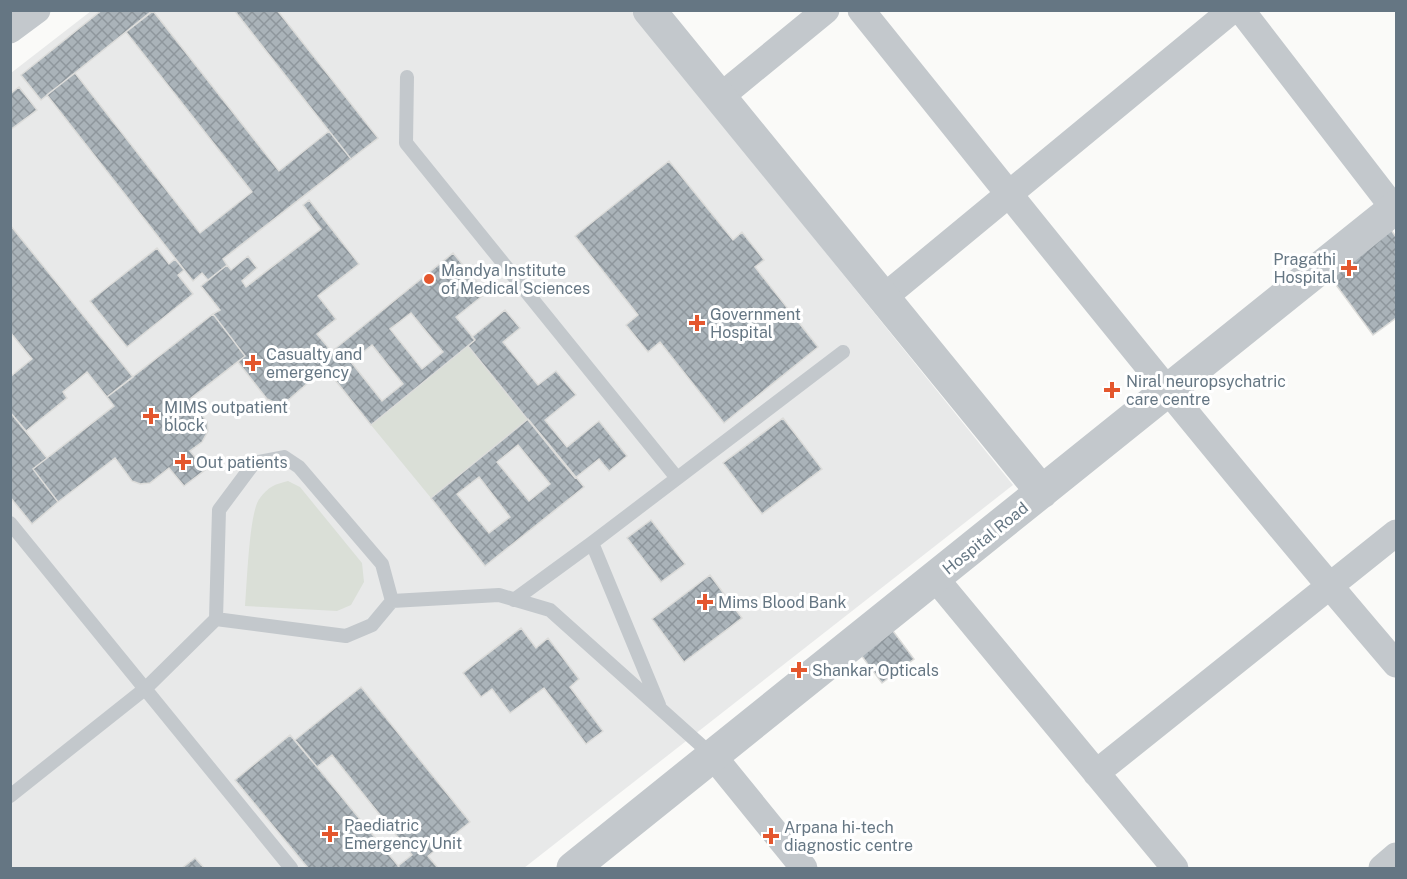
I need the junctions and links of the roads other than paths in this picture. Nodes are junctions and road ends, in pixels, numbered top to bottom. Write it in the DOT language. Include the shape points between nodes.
graph roads {
  1 [pos="37,10"];
  2 [pos="649,10"];
  3 [pos="826,10"];
  4 [pos="861,10"];
  5 [pos="1232,10"];
  6 [pos="1241,10"];
  7 [pos="10,30"];
  8 [pos="407,76"];
  9 [pos="720,98"];
  10 [pos="1009,194"];
  11 [pos="1396,208"];
  12 [pos="883,298"];
  13 [pos="843,352"];
  14 [pos="1167,391"];
  15 [pos="677,478"];
  16 [pos="1041,492"];
  17 [pos="10,523"];
  18 [pos="1396,533"];
  19 [pos="592,543"];
  20 [pos="935,578"];
  21 [pos="1330,586"];
  22 [pos="513,600"];
  23 [pos="393,601"];
  24 [pos="216,619"];
  25 [pos="1396,664"];
  26 [pos="146,688"];
  27 [pos="660,710"];
  28 [pos="713,756"];
  29 [pos="1096,773"];
  30 [pos="10,796"];
  31 [pos="1396,856"];
  32 [pos="291,868"];
  33 [pos="573,868"];
  34 [pos="804,868"];
  35 [pos="1175,868"];
  36 [pos="1382,868"];
  1 -- 7 [label="street"];
  2 -- 9 [label="street"];
  3 -- 9 [label="street"];
  4 -- 10 [label="street"];
  5 -- 10 [label="street"];
  6 -- 11 [label="street"];
  8 -- 15 [label="lane" via="406,143"];
  9 -- 12 [label="street"];
  10 -- 12 [label="street"];
  10 -- 14 [label="street"];
  11 -- 14 [label="street, Hospital Road"];
  12 -- 16 [label="street"];
  13 -- 15 [label="lane"];
  14 -- 16 [label="street, Hospital Road"];
  14 -- 21 [label="street"];
  15 -- 19 [label="lane"];
  16 -- 20 [label="street, Hospital Road"];
  17 -- 26 [label="lane"];
  18 -- 21 [label="street"];
  19 -- 22 [label="lane"];
  19 -- 27 [label="lane"];
  20 -- 28 [label="street, Hospital Road"];
  20 -- 29 [label="street"];
  21 -- 25 [label="street"];
  21 -- 29 [label="street"];
  22 -- 23 [label="lane" via="499,595"];
  22 -- 27 [label="lane" via="550,610"];
  23 -- 24 [label="lane" via="372,625 346,636"];
  23 -- 24 [label="lane" via="382,564 299,467 284,457 254,463 219,510"];
  24 -- 26 [label="lane"];
  26 -- 30 [label="lane"];
  26 -- 32 [label="lane"];
  27 -- 28 [label="lane"];
  28 -- 33 [label="street, Hospital Road"];
  28 -- 34 [label="street"];
  29 -- 35 [label="street"];
  31 -- 36 [label="street"];
}
